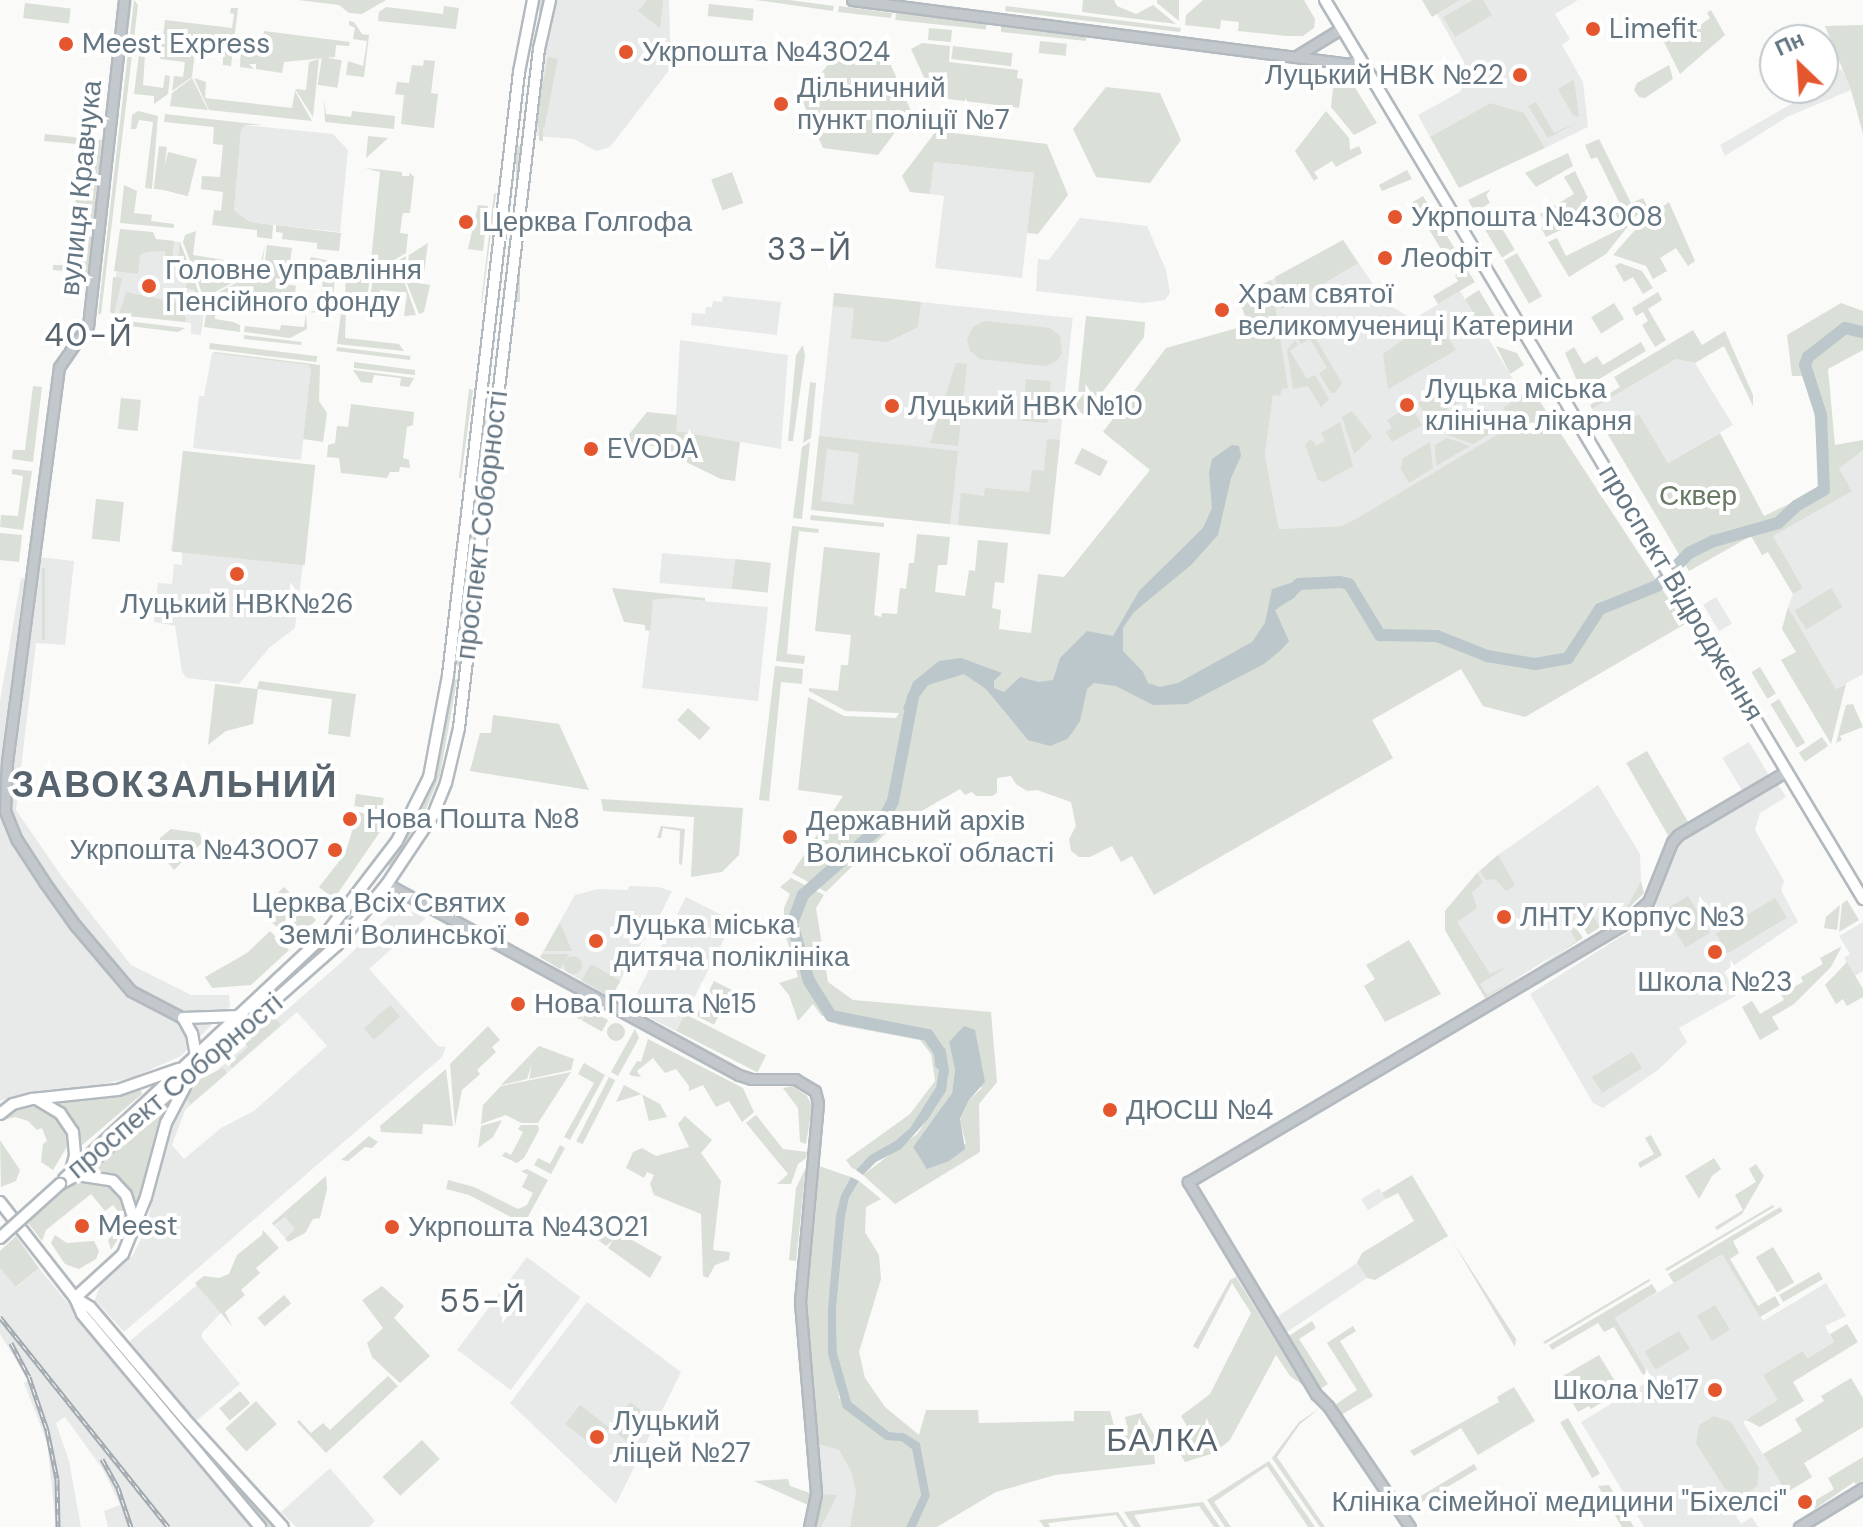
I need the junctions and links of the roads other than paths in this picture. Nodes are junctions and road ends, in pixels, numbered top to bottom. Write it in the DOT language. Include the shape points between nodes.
graph roads {
  1 [pos="124,0"];
  2 [pos="533,0"];
  3 [pos="550,0"];
  4 [pos="852,0"];
  5 [pos="1325,0"];
  6 [pos="1342,28"];
  7 [pos="1298,55"];
  8 [pos="1360,58"];
  9 [pos="483,374"];
  10 [pos="500,376"];
  11 [pos="448,675"];
  12 [pos="464,678"];
  13 [pos="1787,771"];
  14 [pos="374,875"];
  15 [pos="387,884"];
  16 [pos="1863,899"];
  17 [pos="276,984"];
  18 [pos="285,993"];
  19 [pos="241,1016"];
  20 [pos="183,1018"];
  21 [pos="196,1056"];
  22 [pos="188,1070"];
  23 [pos="32,1099"];
  24 [pos="0,1114"];
  25 [pos="74,1173"];
  26 [pos="0,1202"];
  27 [pos="136,1227"];
  28 [pos="0,1238"];
  29 [pos="75,1298"];
  30 [pos="184,1418"];
  31 [pos="174,1426"];
  32 [pos="1863,1488"];
  33 [pos="1804,1526"];
  34 [pos="260,1527"];
  35 [pos="283,1527"];
  36 [pos="809,1527"];
  37 [pos="1410,1527"];
  1 -- 20 [label="street, вулиця Кравчука" via="88,325 59,367 7,761 5,811 17,840 53,893 131,991"];
  2 -- 9 [label="main road, проспект Соборності" via="519,72"];
  3 -- 10 [label="main road, проспект Соборності" via="539,49"];
  4 -- 7 [label="street"];
  5 -- 6 [label="main road, проспект Відродження"];
  6 -- 7 [label="street"];
  6 -- 8 [label="main road, проспект Відродження"];
  7 -- 8 [label="street" via="1350,64"];
  8 -- 13 [label="main road, проспект Відродження"];
  9 -- 10 [label="main road"];
  9 -- 11 [label="main road, проспект Соборності"];
  10 -- 12 [label="main road, проспект Соборності"];
  11 -- 12 [label="main road"];
  11 -- 14 [label="main road, проспект Соборності" via="429,777"];
  12 -- 15 [label="main road, проспект Соборності" via="446,783 433,815"];
  13 -- 16 [label="main road, проспект Відродження"];
  13 -- 37 [label="street" via="1678,835 1648,902 1621,926 1188,1182 1316,1394"];
  14 -- 15 [label="main road"];
  14 -- 17 [label="main road, проспект Соборності"];
  15 -- 18 [label="main road, проспект Соборності" via="337,945"];
  15 -- 36 [label="street" via="739,1075 795,1079 815,1091 800,1302 816,1494"];
  17 -- 18 [label="main road"];
  17 -- 19 [label="main road, проспект Соборності"];
  18 -- 22 [label="main road, проспект Соборності"];
  19 -- 20 [label="main road"];
  19 -- 21 [label="main road, проспект Соборності"];
  20 -- 21 [label="main road"];
  21 -- 22 [label="main road, проспект Соборності"];
  22 -- 23 [label="main road" via="118,1090"];
  22 -- 25 [label="main road, проспект Соборності"];
  22 -- 27 [label="main road" via="166,1123"];
  23 -- 24 [label="main road"];
  23 -- 25 [label="main road" via="60,1113 73,1132"];
  25 -- 27 [label="main road" via="113,1181 126,1195"];
  25 -- 28 [label="main road, проспект Соборності, bridge"];
  26 -- 29 [label="main road"];
  27 -- 29 [label="main road" via="123,1254"];
  29 -- 30 [label="main road" via="90,1307"];
  29 -- 31 [label="main road" via="82,1314"];
  30 -- 31 [label="main road"];
  30 -- 35 [label="main road"];
  31 -- 34 [label="main road"];
  32 -- 33 [label="street"];
}
